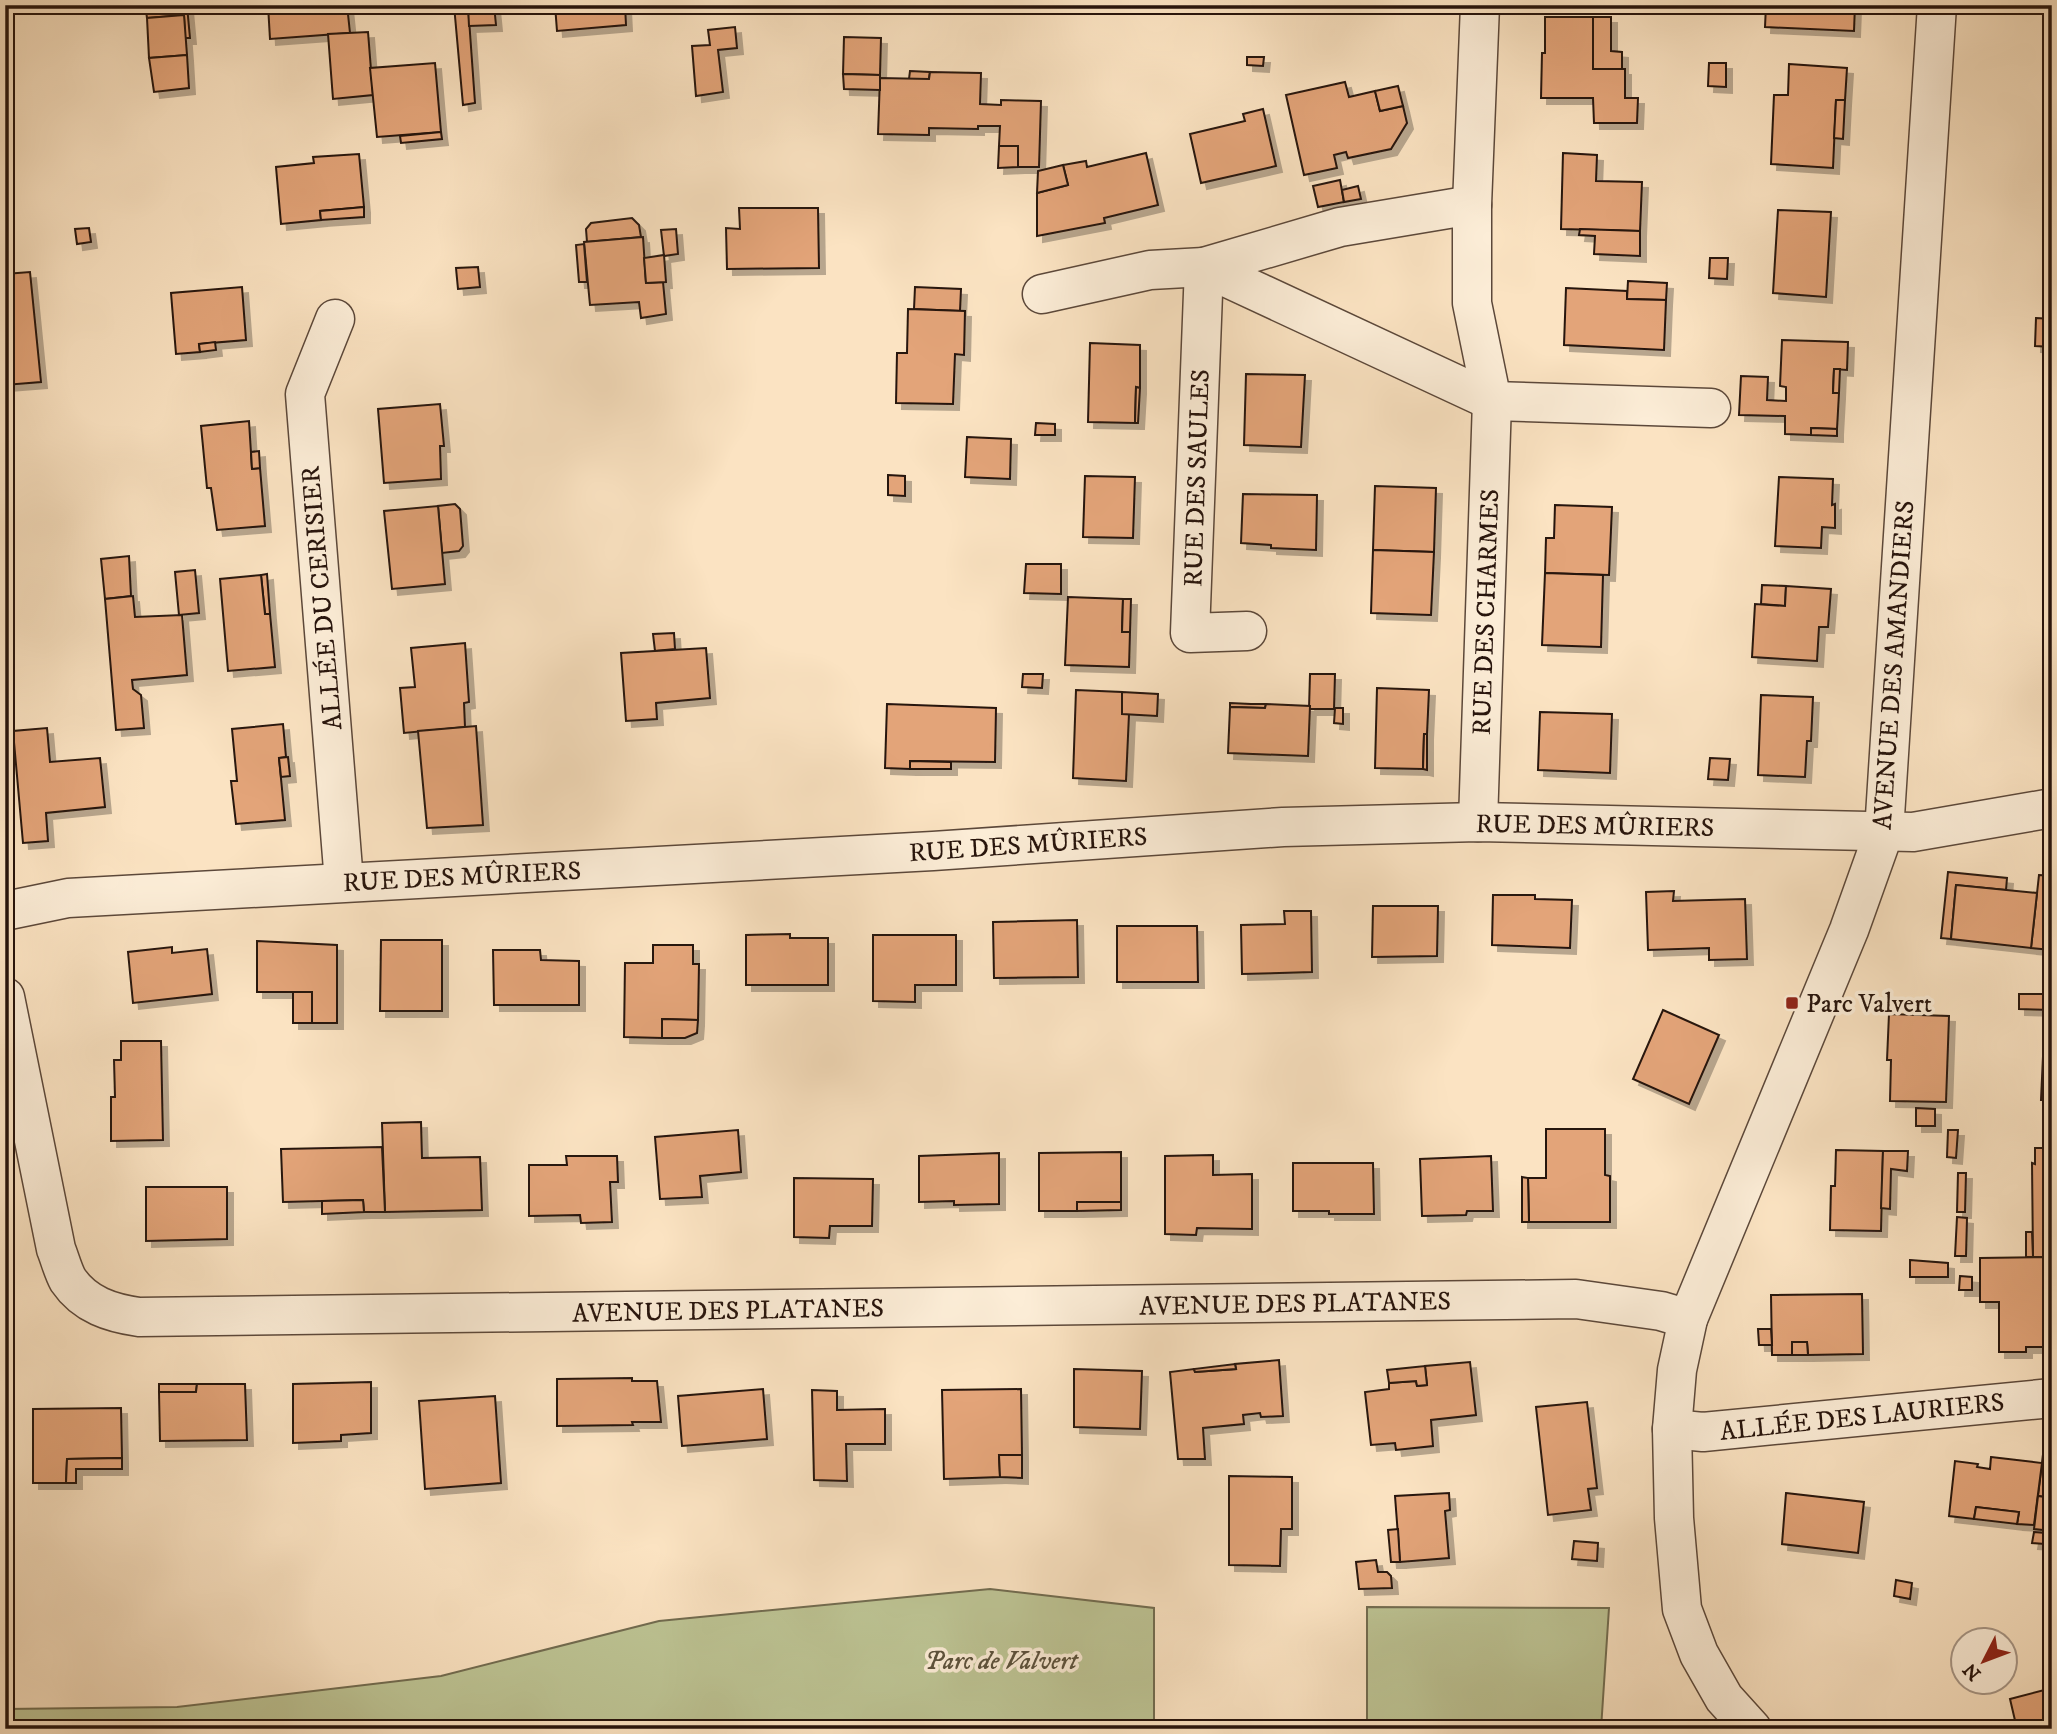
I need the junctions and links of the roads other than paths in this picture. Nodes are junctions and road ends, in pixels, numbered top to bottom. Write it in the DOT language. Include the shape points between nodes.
graph roads {
  1 [pos="1480,5"];
  2 [pos="1937,5"];
  3 [pos="1472,205"];
  4 [pos="1204,267"];
  5 [pos="1042,293"];
  6 [pos="335,319"];
  7 [pos="1492,401"];
  8 [pos="1711,408"];
  9 [pos="1247,631"];
  10 [pos="2052,808"];
  11 [pos="1478,822"];
  12 [pos="1884,832"];
  13 [pos="344,882"];
  14 [pos="5,911"];
  15 [pos="5,997"];
  16 [pos="1688,1319"];
  17 [pos="2052,1398"];
  18 [pos="1672,1429"];
  19 [pos="1752,1729"];
  1 -- 3 [label="street, RUE DES CHARMES"];
  2 -- 12 [label="street, AVENUE DES AMANDIERS"];
  3 -- 4 [label="street" via="1340,227"];
  3 -- 7 [label="street, RUE DES CHARMES" via="1472,303"];
  4 -- 5 [label="street" via="1150,270"];
  4 -- 7 [label="street"];
  4 -- 9 [label="street, RUE DES SAULES" via="1189,633"];
  6 -- 13 [label="street, ALLÉE DU CERISIER" via="305,394"];
  7 -- 8 [label="street"];
  7 -- 11 [label="street, RUE DES CHARMES"];
  10 -- 12 [label="street, RUE DES MÛRIERS" via="1913,832"];
  11 -- 12 [label="street, RUE DES MÛRIERS"];
  11 -- 13 [label="street, RUE DES MÛRIERS" via="1283,827"];
  12 -- 16 [label="street, AVENUE DES AMANDIERS" via="1849,930"];
  13 -- 14 [label="street, RUE DES MÛRIERS" via="68,898"];
  15 -- 16 [label="street, AVENUE DES PLATANES" via="56,1249 68,1280 111,1312 139,1317 1576,1299"];
  16 -- 18 [label="street, AVENUE DES AMANDIERS" via="1677,1370"];
  17 -- 18 [label="street, ALLÉE DES LAURIERS" via="1703,1432"];
  18 -- 19 [label="street, AVENUE DES AMANDIERS" via="1682,1609 1699,1654 1724,1698"];
}
